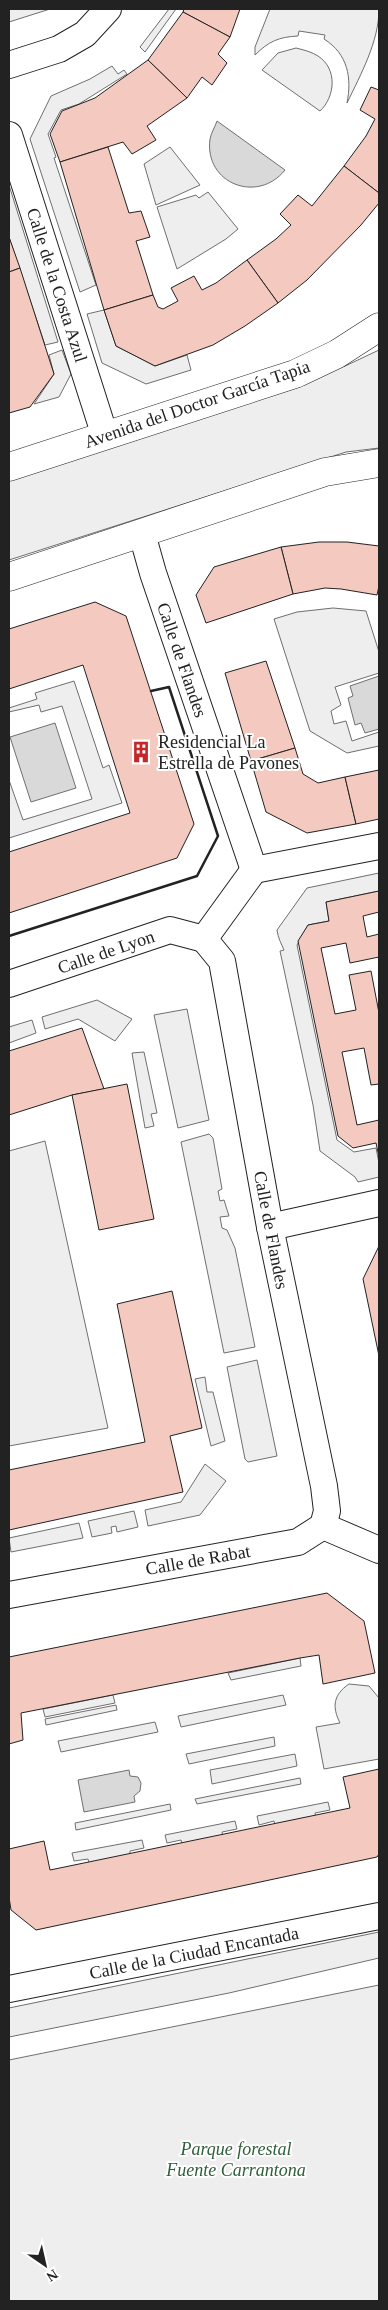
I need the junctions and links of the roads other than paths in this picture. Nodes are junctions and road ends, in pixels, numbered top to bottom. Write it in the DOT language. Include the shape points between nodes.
graph roads {
  1 [pos="108,9"];
  2 [pos="9,65"];
  3 [pos="9,135"];
  4 [pos="379,327"];
  5 [pos="105,436"];
  6 [pos="379,463"];
  7 [pos="9,467"];
  8 [pos="142,534"];
  9 [pos="9,577"];
  10 [pos="379,846"];
  11 [pos="254,870"];
  12 [pos="204,939"];
  13 [pos="9,984"];
  14 [pos="379,1203"];
  15 [pos="270,1226"];
  16 [pos="323,1526"];
  17 [pos="379,1550"];
  18 [pos="9,1595"];
  19 [pos="379,1916"];
  20 [pos="9,1989"];
  1 -- 2 [label="street" via="85,34 59,49"];
  3 -- 5 [label="street, Calle de la Costa Azul"];
  4 -- 5 [label="main road, Avenida del Doctor García Tapia" via="337,354 295,374"];
  5 -- 7 [label="main road, Avenida del Doctor García Tapia"];
  6 -- 8 [label="main road" via="325,472"];
  8 -- 9 [label="main road"];
  8 -- 11 [label="street, Calle de Flandes"];
  10 -- 11 [label="street"];
  11 -- 12 [label="street"];
  12 -- 13 [label="street, Calle de Lyon" via="170,930"];
  12 -- 15 [label="street, Calle de Flandes" via="222,961"];
  14 -- 15 [label="street"];
  15 -- 16 [label="street, Calle de Flandes" via="324,1486 327,1511"];
  16 -- 17 [label="street"];
  16 -- 18 [label="street, Calle de Rabat" via="298,1542"];
  19 -- 20 [label="street, Calle de la Ciudad Encantada"];
}
